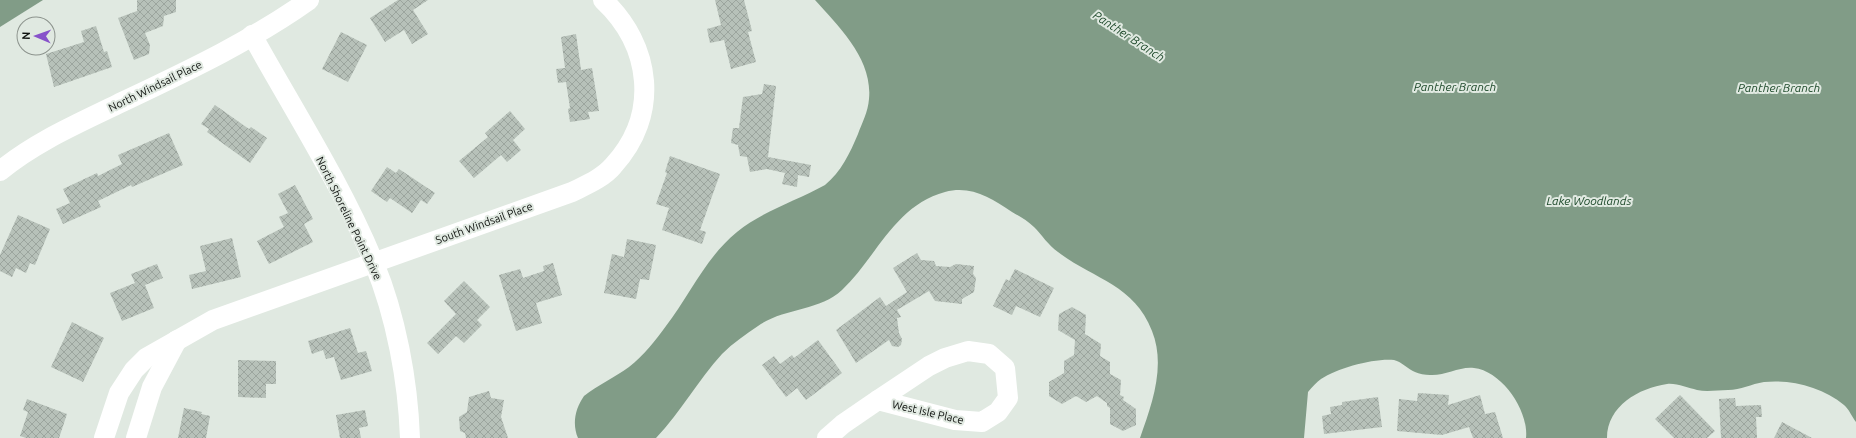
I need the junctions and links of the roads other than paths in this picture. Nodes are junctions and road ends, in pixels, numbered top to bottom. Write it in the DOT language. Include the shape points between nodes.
graph roads {
  1 [pos="309,0"];
  2 [pos="603,0"];
  3 [pos="252,35"];
  4 [pos="0,171"];
  5 [pos="374,263"];
  6 [pos="177,340"];
  7 [pos="878,400"];
  8 [pos="104,438"];
  9 [pos="136,438"];
  10 [pos="410,438"];
  11 [pos="827,438"];
  1 -- 3 [label="street, North Windsail Place"];
  2 -- 5 [label="street, South Windsail Place" via="622,20 633,37 644,73 645,92 640,115 627,146 612,167 572,192"];
  3 -- 4 [label="street, North Windsail Place" via="198,65 48,138"];
  3 -- 5 [label="street, North Shoreline Point Drive" via="336,184"];
  5 -- 6 [label="street, South Windsail Place" via="213,320"];
  5 -- 10 [label="street, North Shoreline Point Drive" via="396,336 407,395"];
  6 -- 8 [label="street, South Windsail Place" via="146,358 134,370 119,393"];
  6 -- 9 [label="street" via="152,387"];
  7 -- 7 [label="street, West Isle Place" via="955,420 982,422 998,412 1008,398 1005,368 990,354 968,351 929,366"];
  7 -- 11 [label="street, West Isle Place"];
}
